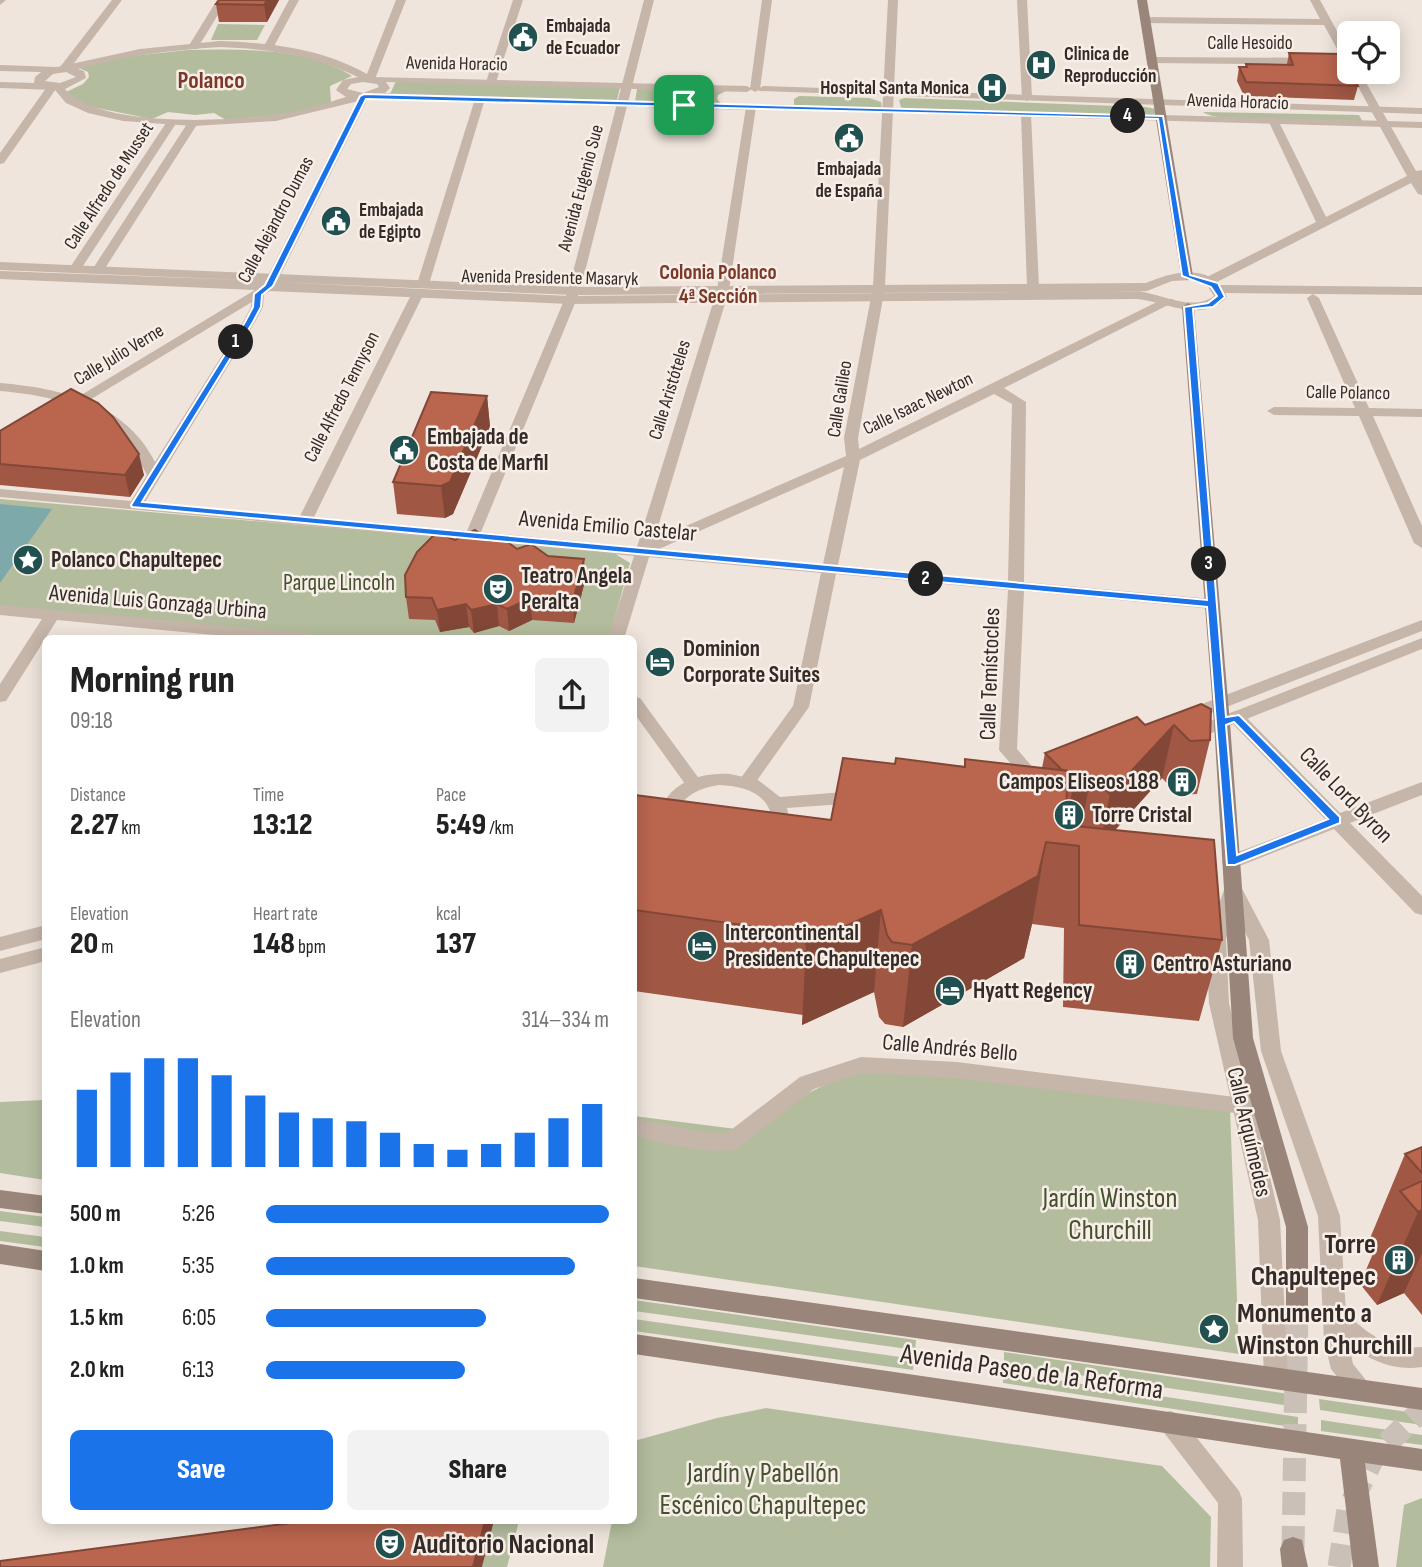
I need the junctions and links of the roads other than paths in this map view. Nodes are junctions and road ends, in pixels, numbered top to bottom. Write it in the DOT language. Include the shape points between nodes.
graph roads {
  1 [pos="117,0"];
  2 [pos="222,0"];
  3 [pos="293,0"];
  4 [pos="401,0"];
  5 [pos="518,0"];
  6 [pos="649,0"];
  7 [pos="767,0"];
  8 [pos="893,0"];
  9 [pos="1022,0"];
  10 [pos="1142,0"];
  11 [pos="1315,0"];
  12 [pos="1145,20"];
  13 [pos="1327,22"];
  14 [pos="1337,40"];
  15 [pos="193,47"];
  16 [pos="268,48"];
  17 [pos="1152,60"];
  18 [pos="1337,61"];
  19 [pos="0,68"];
  20 [pos="64,69"];
  21 [pos="371,79"];
  22 [pos="491,82"];
  23 [pos="1362,84"];
  24 [pos="0,85"];
  25 [pos="53,86"];
  26 [pos="628,86"];
  27 [pos="755,89"];
  28 [pos="889,93"];
  29 [pos="364,96"];
  30 [pos="1027,98"];
  31 [pos="480,99"];
  32 [pos="623,103"];
  33 [pos="1159,104"];
  34 [pos="1202,105"];
  35 [pos="752,107"];
  36 [pos="1376,110"];
  37 [pos="888,111"];
  38 [pos="1422,111"];
  39 [pos="1026,114"];
  40 [pos="1161,117"];
  41 [pos="1210,118"];
  42 [pos="1273,120"];
  43 [pos="172,122"];
  44 [pos="193,123"];
  45 [pos="1384,124"];
  46 [pos="1422,125"];
  47 [pos="0,161"];
  48 [pos="1418,175"];
  49 [pos="1422,192"];
  50 [pos="1323,224"];
  51 [pos="0,266"];
  52 [pos="75,269"];
  53 [pos="98,270"];
  54 [pos="0,275"];
  55 [pos="1186,276"];
  56 [pos="267,286"];
  57 [pos="1033,287"];
  58 [pos="420,289"];
  59 [pos="1216,289"];
  60 [pos="1422,291"];
  61 [pos="879,292"];
  62 [pos="571,295"];
  63 [pos="722,295"];
  64 [pos="1313,298"];
  65 [pos="1422,299"];
  66 [pos="1168,302"];
  67 [pos="1188,307"];
  68 [pos="0,387"];
  69 [pos="994,388"];
  70 [pos="78,402"];
  71 [pos="1274,411"];
  72 [pos="1365,413"];
  73 [pos="1422,413"];
  74 [pos="56,415"];
  75 [pos="853,458"];
  76 [pos="154,475"];
  77 [pos="0,493"];
  78 [pos="136,505"];
  79 [pos="305,520"];
  80 [pos="472,536"];
  81 [pos="1422,543"];
  82 [pos="642,551"];
  83 [pos="829,570"];
  84 [pos="1016,587"];
  85 [pos="1212,604"];
  86 [pos="0,610"];
  87 [pos="52,616"];
  88 [pos="1422,625"];
  89 [pos="240,635"];
  90 [pos="617,635"];
  91 [pos="1422,643"];
  92 [pos="0,697"];
  93 [pos="1220,703"];
  94 [pos="637,706"];
  95 [pos="1228,720"];
  96 [pos="1169,723"];
  97 [pos="1172,743"];
  98 [pos="747,782"];
  99 [pos="694,784"];
  100 [pos="1422,788"];
  101 [pos="1042,795"];
  102 [pos="872,796"];
  103 [pos="777,803"];
  104 [pos="1336,820"];
  105 [pos="804,822"];
  106 [pos="666,823"];
  107 [pos="781,824"];
  108 [pos="644,828"];
  109 [pos="678,843"];
  110 [pos="653,849"];
  111 [pos="1231,862"];
  112 [pos="1233,890"];
  113 [pos="1422,908"];
  114 [pos="42,933"];
  115 [pos="0,944"];
  116 [pos="42,955"];
  117 [pos="0,966"];
  118 [pos="1243,1106"];
  119 [pos="637,1129"];
  120 [pos="0,1199"];
  121 [pos="42,1204"];
  122 [pos="0,1254"];
  123 [pos="42,1260"];
  124 [pos="637,1287"];
  125 [pos="1297,1307"];
  126 [pos="1335,1317"];
  127 [pos="637,1344"];
  128 [pos="1415,1359"];
  129 [pos="1276,1377"];
  130 [pos="1362,1390"];
  131 [pos="1422,1399"];
  132 [pos="1170,1422"];
  133 [pos="1351,1450"];
  134 [pos="1422,1460"];
  135 [pos="1230,1567"];
  136 [pos="1366,1567"];
  1 -- 20 [label="street"];
  2 -- 15 [label="street"];
  3 -- 16 [label="street"];
  4 -- 21 [label="street"];
  5 -- 22 [label="street"];
  6 -- 26 [label="street, Avenida Eugenio Sue"];
  7 -- 27 [label="street"];
  8 -- 28 [label="street, Calle Galileo"];
  9 -- 30 [label="street"];
  10 -- 12 [label="main road"];
  11 -- 13 [label="street"];
  12 -- 13 [label="street"];
  12 -- 17 [label="main road"];
  13 -- 14 [label="street"];
  15 -- 16 [label="street, Avenida Horacio"];
  15 -- 20 [label="street, Avenida Horacio" via="136,52"];
  16 -- 21 [label="street, Avenida Horacio" via="334,61"];
  17 -- 18 [label="street, Calle Hesoido"];
  17 -- 33 [label="main road"];
  19 -- 20 [label="street, Avenida Horacio"];
  20 -- 25 [label="street" via="38,79"];
  20 -- 25 [label="street" via="80,73 81,78"];
  21 -- 22 [label="street, Avenida Horacio"];
  21 -- 29 [label="street, Calle Alejandro Dumas" via="385,88"];
  21 -- 29 [label="street" via="352,80 341,87 343,92"];
  22 -- 26 [label="street, Avenida Horacio"];
  23 -- 36 [label="street"];
  24 -- 25 [label="street"];
  25 -- 43 [label="street, Avenida Horacio" via="66,101 91,111"];
  25 -- 47 [label="street"];
  26 -- 27 [label="street, Avenida Horacio"];
  26 -- 32 [label="street, Avenida Eugenio Sue"];
  27 -- 28 [label="street, Avenida Horacio"];
  27 -- 35 [label="street" via="736,92 732,98"];
  27 -- 35 [label="street" via="777,97 773,103"];
  28 -- 30 [label="street, Avenida Horacio"];
  28 -- 37 [label="street, Calle Galileo"];
  29 -- 31 [label="street, Avenida Horacio"];
  29 -- 44 [label="street, Avenida Horacio" via="274,118"];
  29 -- 56 [label="street, Calle Alejandro Dumas"];
  30 -- 33 [label="street, Avenida Horacio"];
  31 -- 32 [label="street, Avenida Horacio"];
  31 -- 58 [label="street, Calle Alfredo Tennyson"];
  32 -- 35 [label="street, Avenida Horacio"];
  32 -- 62 [label="street, Avenida Eugenio Sue"];
  33 -- 34 [label="street, Avenida Horacio"];
  33 -- 40 [label="main road"];
  34 -- 36 [label="street, Avenida Horacio"];
  34 -- 41 [label="street" via="1195,113"];
  35 -- 37 [label="street, Avenida Horacio"];
  35 -- 63 [label="street, Calle Aristóteles"];
  36 -- 38 [label="street, Avenida Horacio"];
  36 -- 45 [label="street"];
  37 -- 39 [label="street, Avenida Horacio"];
  37 -- 61 [label="street, Calle Galileo"];
  39 -- 40 [label="street, Avenida Horacio"];
  39 -- 57 [label="street"];
  40 -- 41 [label="street, Avenida Horacio"];
  40 -- 55 [label="main road"];
  41 -- 42 [label="street, Avenida Horacio"];
  42 -- 45 [label="street, Avenida Horacio"];
  42 -- 50 [label="street"];
  43 -- 44 [label="street, Avenida Horacio"];
  43 -- 52 [label="street, Calle Alfredo de Musset"];
  44 -- 53 [label="street, Calle Alfredo de Musset"];
  45 -- 46 [label="street, Avenida Horacio"];
  45 -- 48 [label="street"];
  48 -- 49 [label="street"];
  48 -- 50 [label="street"];
  50 -- 59 [label="street"];
  51 -- 52 [label="street, Avenida Presidente Masaryk"];
  52 -- 53 [label="street, Avenida Presidente Masaryk"];
  53 -- 56 [label="street, Avenida Presidente Masaryk"];
  54 -- 56 [label="street, Avenida Presidente Masaryk"];
  55 -- 57 [label="street, Avenida Presidente Masaryk" via="1169,277 1147,287"];
  55 -- 59 [label="street, Avenida Presidente Masaryk"];
  56 -- 58 [label="street, Avenida Presidente Masaryk"];
  56 -- 70 [label="street, Calle Julio Verne"];
  56 -- 76 [label="street, Calle Alejandro Dumas"];
  57 -- 61 [label="street, Avenida Presidente Masaryk"];
  58 -- 62 [label="street, Avenida Presidente Masaryk"];
  58 -- 79 [label="street, Calle Alfredo Tennyson"];
  59 -- 60 [label="street, Avenida Presidente Masaryk"];
  59 -- 64 [label="street, Avenida Presidente Masaryk"];
  59 -- 67 [label="street, Avenida Presidente Masaryk" via="1210,305"];
  61 -- 63 [label="street, Avenida Presidente Masaryk"];
  61 -- 66 [label="street, Avenida Presidente Masaryk" via="1150,295"];
  61 -- 75 [label="street, Calle Galileo" via="851,438"];
  62 -- 63 [label="street, Avenida Presidente Masaryk"];
  62 -- 80 [label="street, Avenida Eugenio Sue"];
  63 -- 82 [label="street, Calle Aristóteles"];
  64 -- 65 [label="street, Avenida Presidente Masaryk"];
  64 -- 72 [label="street"];
  66 -- 67 [label="street, Avenida Presidente Masaryk"];
  66 -- 69 [label="street, Calle Isaac Newton"];
  67 -- 85 [label="main road, Calle Arquímedes"];
  68 -- 70 [label="street"];
  69 -- 75 [label="street, Calle Isaac Newton"];
  69 -- 84 [label="street, Calle Temístocles" via="1019,402"];
  70 -- 74 [label="street, Calle Julio Verne"];
  70 -- 76 [label="street" via="111,417 132,436 147,454"];
  71 -- 72 [label="street, Calle Polanco"];
  72 -- 73 [label="street, Calle Polanco"];
  72 -- 81 [label="street"];
  75 -- 82 [label="street, Calle Isaac Newton"];
  75 -- 83 [label="street, Calle Galileo"];
  76 -- 78 [label="street, Calle Alejandro Dumas"];
  77 -- 78 [label="street, Avenida Emilio Castelar"];
  78 -- 79 [label="street, Avenida Emilio Castelar"];
  79 -- 80 [label="street, Avenida Emilio Castelar"];
  80 -- 82 [label="street, Avenida Emilio Castelar"];
  82 -- 83 [label="street, Avenida Emilio Castelar"];
  82 -- 90 [label="street, Calle Aristóteles"];
  83 -- 84 [label="street, Avenida Emilio Castelar"];
  83 -- 98 [label="street, Calle Galileo" via="801,707"];
  84 -- 85 [label="street, Avenida Emilio Castelar"];
  84 -- 101 [label="street, Calle Temístocles" via="1008,750"];
  85 -- 93 [label="main road, Calle Arquímedes"];
  86 -- 87 [label="street, Avenida Luis Gonzaga Urbina"];
  87 -- 89 [label="street, Avenida Luis Gonzaga Urbina"];
  87 -- 92 [label="street"];
  88 -- 93 [label="street"];
  91 -- 95 [label="street"];
  93 -- 95 [label="main road, Calle Arquímedes"];
  93 -- 96 [label="street"];
  94 -- 99 [label="street"];
  95 -- 97 [label="street"];
  95 -- 104 [label="street, Calle Lord Byron"];
  95 -- 111 [label="main road, Calle Arquímedes"];
  98 -- 99 [label="street" via="719,779"];
  98 -- 103 [label="street"];
  99 -- 106 [label="street" via="670,803"];
  100 -- 104 [label="street"];
  102 -- 103 [label="street"];
  103 -- 107 [label="street"];
  104 -- 111 [label="street"];
  104 -- 113 [label="street, Calle Lord Byron"];
  105 -- 107 [label="street"];
  106 -- 108 [label="street"];
  106 -- 109 [label="street"];
  107 -- 109 [label="street"];
  109 -- 110 [label="street"];
  111 -- 112 [label="main road, Calle Arquímedes"];
  112 -- 118 [label="street, Calle Arquímedes" via="1216,939 1220,1003"];
  112 -- 125 [label="main road, Calle Arquímedes" via="1243,1038 1297,1227"];
  112 -- 126 [label="street, Calle Arquímedes" via="1259,940 1271,1051 1329,1216"];
  114 -- 115 [label="street"];
  116 -- 117 [label="street"];
  118 -- 119 [label="street, Calle Andrés Bello" via="957,1070 861,1065 807,1083 731,1142"];
  118 -- 129 [label="street, Calle Arquímedes" via="1269,1220"];
  120 -- 121 [label="main road"];
  122 -- 123 [label="main road"];
  124 -- 129 [label="main road, Avenida Paseo de la Reforma"];
  126 -- 128 [label="street" via="1356,1338 1383,1354"];
  126 -- 130 [label="street, Calle Arquímedes" via="1343,1369"];
  127 -- 132 [label="main road, Avenida Paseo de la Reforma"];
  129 -- 130 [label="main road, Avenida Paseo de la Reforma"];
  130 -- 131 [label="main road, Avenida Paseo de la Reforma"];
  132 -- 133 [label="main road, Avenida Paseo de la Reforma"];
  132 -- 135 [label="street" via="1230,1499"];
  133 -- 134 [label="main road, Avenida Paseo de la Reforma"];
  133 -- 136 [label="main road"];
}
